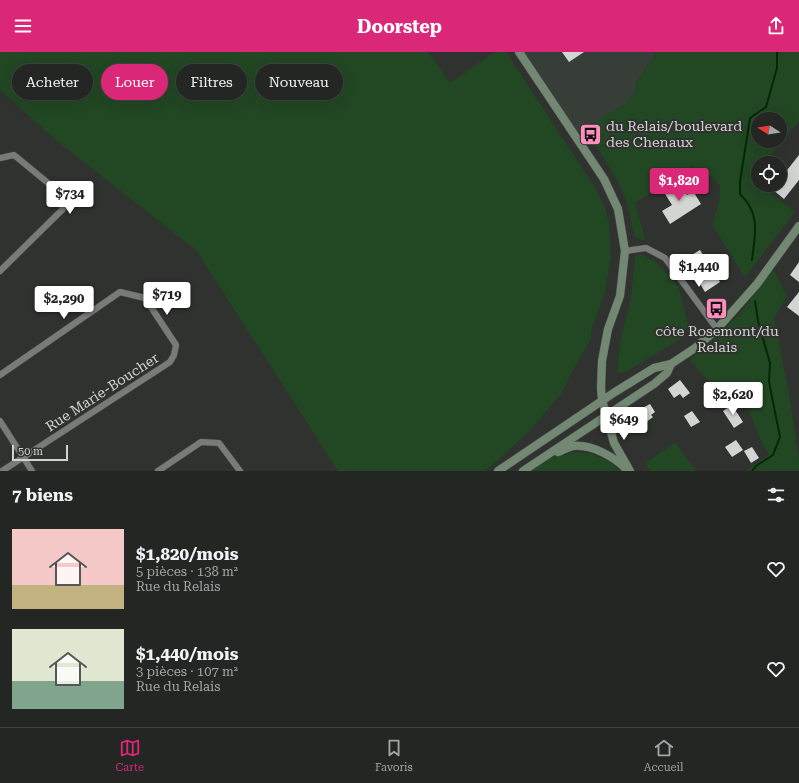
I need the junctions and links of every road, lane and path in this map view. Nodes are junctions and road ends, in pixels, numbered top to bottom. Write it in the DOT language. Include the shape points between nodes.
graph roads {
  1 [pos="519,52"];
  2 [pos="0,158"];
  3 [pos="798,230"];
  4 [pos="626,251"];
  5 [pos="0,271"];
  6 [pos="718,329"];
  7 [pos="671,364"];
  8 [pos="0,375"];
  9 [pos="602,400"];
  10 [pos="606,416"];
  11 [pos="0,420"];
  12 [pos="548,455"];
  13 [pos="23,458"];
  14 [pos="2,471"];
  15 [pos="32,471"];
  16 [pos="158,471"];
  17 [pos="240,471"];
  18 [pos="498,471"];
  19 [pos="523,471"];
  20 [pos="629,471"];
  1 -- 4 [label="street" via="604,179 618,209"];
  2 -- 5 [label="street" via="14,155 59,192 63,209"];
  3 -- 6 [label="street" via="757,284"];
  4 -- 6 [label="street" via="646,248 665,258"];
  4 -- 9 [label="street" via="620,296 608,329 602,361"];
  6 -- 7 [label="street"];
  7 -- 9 [label="street" via="654,368"];
  7 -- 10 [label="street" via="667,373"];
  8 -- 13 [label="street, Rue Marie-Boucher" via="120,292 145,298 176,345 170,362"];
  9 -- 10 [label="street"];
  9 -- 18 [label="street"];
  10 -- 12 [label="street"];
  10 -- 20 [label="street" via="614,443"];
  11 -- 13 [label="street"];
  12 -- 19 [label="street"];
  12 -- 20 [label="street" via="573,446 588,447 604,453"];
  13 -- 14 [label="street, Rue Marie-Boucher"];
  13 -- 15 [label="street"];
  16 -- 17 [label="street" via="201,442 219,443"];
}
